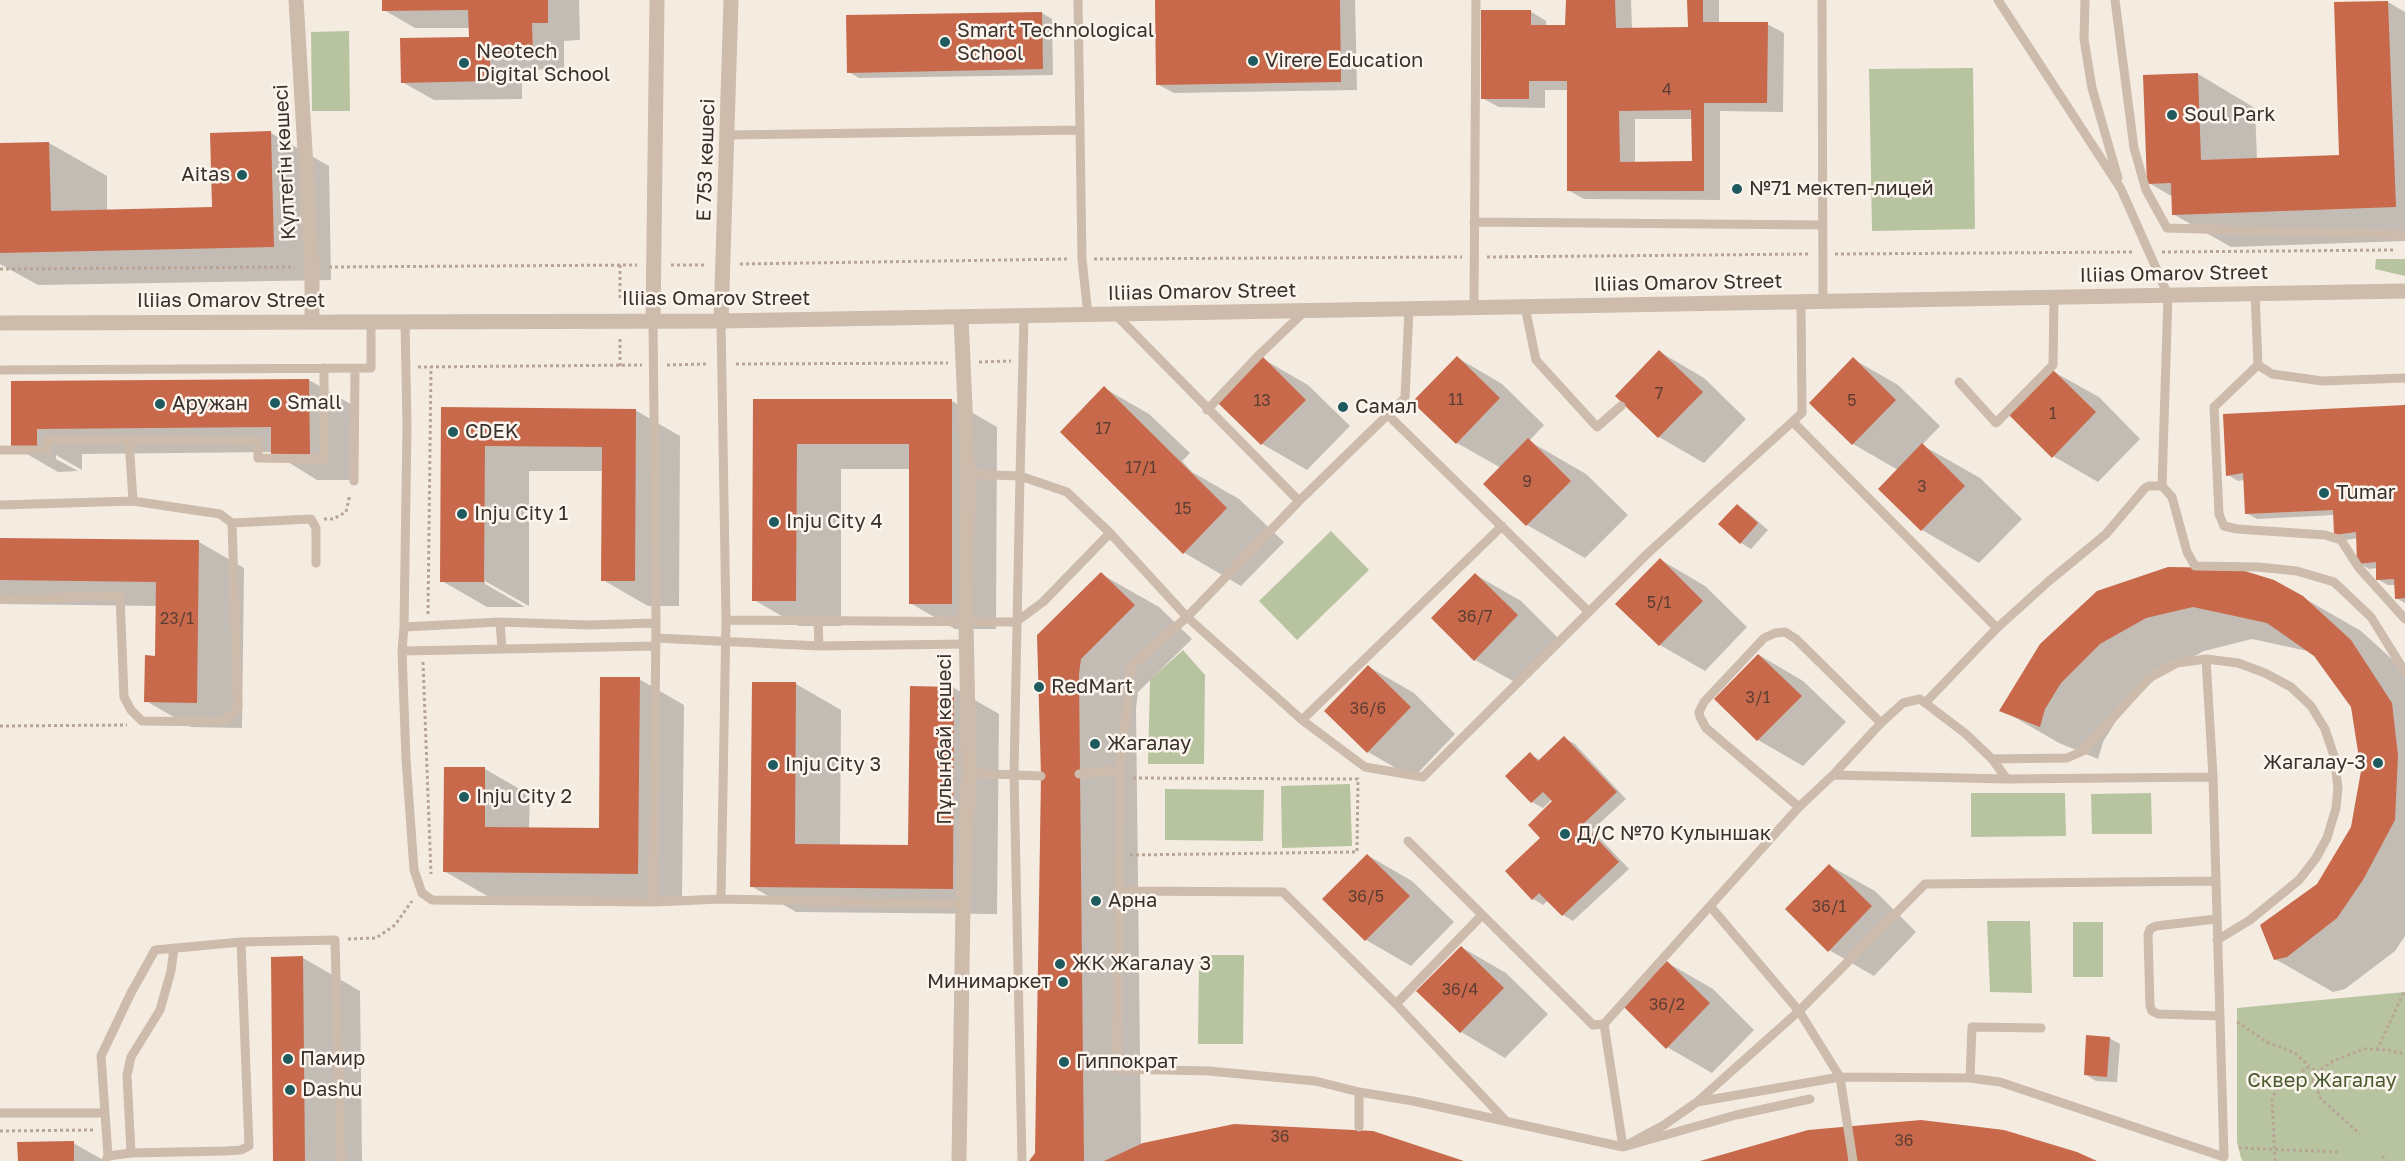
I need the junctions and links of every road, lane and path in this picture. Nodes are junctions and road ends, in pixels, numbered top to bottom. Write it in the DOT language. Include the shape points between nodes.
graph roads {
  1 [pos="296,0"];
  2 [pos="657,0"];
  3 [pos="731,0"];
  4 [pos="1078,0"];
  5 [pos="1476,0"];
  6 [pos="1822,0"];
  7 [pos="1998,0"];
  8 [pos="2085,0"];
  9 [pos="2115,0"];
  10 [pos="1080,130"];
  11 [pos="728,135"];
  12 [pos="2121,189"];
  13 [pos="1474,222"];
  14 [pos="1823,225"];
  15 [pos="2405,235"];
  16 [pos="2405,250"];
  17 [pos="2149,252"];
  18 [pos="1823,254"];
  19 [pos="1474,257"];
  20 [pos="1082,259"];
  21 [pos="620,265"];
  22 [pos="653,265"];
  23 [pos="724,265"];
  24 [pos="312,267"];
  25 [pos="0,269"];
  26 [pos="2405,291"];
  27 [pos="2254,293"];
  28 [pos="2168,295"];
  29 [pos="2054,297"];
  30 [pos="620,298"];
  31 [pos="1823,301"];
  32 [pos="1802,302"];
  33 [pos="1525,307"];
  34 [pos="1474,308"];
  35 [pos="1409,309"];
  36 [pos="1305,311"];
  37 [pos="1088,315"];
  38 [pos="1116,315"];
  39 [pos="1024,316"];
  40 [pos="961,317"];
  41 [pos="653,321"];
  42 [pos="721,321"];
  43 [pos="312,322"];
  44 [pos="371,322"];
  45 [pos="405,322"];
  46 [pos="0,323"];
  47 [pos="620,334"];
  48 [pos="2258,365"];
  49 [pos="620,366"];
  50 [pos="431,367"];
  51 [pos="324,368"];
  52 [pos="354,368"];
  53 [pos="0,370"];
  54 [pos="2405,378"];
  55 [pos="1959,382"];
  56 [pos="1621,406"];
  57 [pos="1207,410"];
  58 [pos="1389,416"];
  59 [pos="1793,422"];
  60 [pos="129,440"];
  61 [pos="0,450"];
  62 [pos="968,474"];
  63 [pos="1020,476"];
  64 [pos="354,481"];
  65 [pos="2162,486"];
  66 [pos="133,501"];
  67 [pos="1299,501"];
  68 [pos="0,505"];
  69 [pos="311,519"];
  70 [pos="232,523"];
  71 [pos="1502,526"];
  72 [pos="1110,533"];
  73 [pos="316,563"];
  74 [pos="0,599"];
  75 [pos="1589,612"];
  76 [pos="1187,617"];
  77 [pos="2405,619"];
  78 [pos="726,620"];
  79 [pos="818,621"];
  80 [pos="500,622"];
  81 [pos="1016,622"];
  82 [pos="656,623"];
  83 [pos="966,623"];
  84 [pos="428,625"];
  85 [pos="404,627"];
  86 [pos="1997,628"];
  87 [pos="725,641"];
  88 [pos="656,642"];
  89 [pos="966,644"];
  90 [pos="819,646"];
  91 [pos="502,649"];
  92 [pos="402,651"];
  93 [pos="423,651"];
  94 [pos="2206,660"];
  95 [pos="2405,672"];
  96 [pos="1926,702"];
  97 [pos="1302,720"];
  98 [pos="142,721"];
  99 [pos="1881,723"];
  100 [pos="0,726"];
  101 [pos="1992,759"];
  102 [pos="969,773"];
  103 [pos="1014,774"];
  104 [pos="1079,774"];
  105 [pos="1120,774"];
  106 [pos="1833,775"];
  107 [pos="1041,776"];
  108 [pos="2212,777"];
  109 [pos="2007,778"];
  110 [pos="1799,807"];
  111 [pos="1408,841"];
  112 [pos="1120,855"];
  113 [pos="2215,881"];
  114 [pos="1120,891"];
  115 [pos="422,893"];
  116 [pos="721,900"];
  117 [pos="653,902"];
  118 [pos="963,904"];
  119 [pos="1710,906"];
  120 [pos="1482,915"];
  121 [pos="2216,919"];
  122 [pos="335,940"];
  123 [pos="2217,940"];
  124 [pos="242,942"];
  125 [pos="174,948"];
  126 [pos="2404,992"];
  127 [pos="1396,1004"];
  128 [pos="1799,1011"];
  129 [pos="2220,1016"];
  130 [pos="2237,1022"];
  131 [pos="1604,1023"];
  132 [pos="2042,1028"];
  133 [pos="2377,1050"];
  134 [pos="2405,1054"];
  135 [pos="2309,1066"];
  136 [pos="2316,1073"];
  137 [pos="1840,1077"];
  138 [pos="2302,1077"];
  139 [pos="1970,1078"];
  140 [pos="2313,1080"];
  141 [pos="1359,1092"];
  142 [pos="1810,1098"];
  143 [pos="1697,1102"];
  144 [pos="0,1113"];
  145 [pos="105,1113"];
  146 [pos="1505,1120"];
  147 [pos="1359,1127"];
  148 [pos="105,1130"];
  149 [pos="0,1131"];
  150 [pos="2360,1134"];
  151 [pos="1623,1147"];
  152 [pos="2239,1148"];
  153 [pos="2274,1149"];
  154 [pos="2341,1152"];
  155 [pos="131,1153"];
  156 [pos="2382,1156"];
  157 [pos="107,1159"];
  158 [pos="2225,1159"];
  159 [pos="341,1161"];
  160 [pos="959,1161"];
  161 [pos="1022,1161"];
  162 [pos="1853,1161"];
  163 [pos="2275,1161"];
  164 [pos="2387,1161"];
  1 -- 24 [label="street, Күлтегін көшесі"];
  2 -- 22 [label="street"];
  3 -- 11 [label="street, Е 753 көшесі"];
  4 -- 10 [label="lane"];
  5 -- 13 [label="lane"];
  6 -- 14 [label="lane"];
  7 -- 12 [label="lane"];
  8 -- 12 [label="lane" via="2084,39 2092,88"];
  9 -- 15 [label="lane" via="2134,148 2146,190 2167,228"];
  10 -- 11 [label="lane"];
  10 -- 20 [label="lane"];
  11 -- 23 [label="street, Е 753 көшесі"];
  12 -- 17 [label="lane"];
  13 -- 14 [label="lane"];
  13 -- 19 [label="lane"];
  14 -- 18 [label="lane"];
  16 -- 17 [label="path"];
  17 -- 18 [label="path"];
  17 -- 28 [label="lane"];
  18 -- 19 [label="path"];
  18 -- 31 [label="lane"];
  19 -- 20 [label="path"];
  19 -- 34 [label="lane"];
  20 -- 23 [label="path"];
  20 -- 37 [label="lane"];
  21 -- 22 [label="path"];
  21 -- 24 [label="path"];
  21 -- 30 [label="path"];
  22 -- 23 [label="path"];
  22 -- 41 [label="street"];
  23 -- 42 [label="street, Е 753 көшесі"];
  24 -- 25 [label="path"];
  24 -- 43 [label="street, Күлтегін көшесі"];
  26 -- 27 [label="street, Iliias Omarov Street"];
  27 -- 28 [label="street, Iliias Omarov Street"];
  27 -- 48 [label="lane"];
  28 -- 29 [label="street, Iliias Omarov Street"];
  28 -- 65 [label="lane"];
  29 -- 31 [label="street, Iliias Omarov Street"];
  29 -- 55 [label="lane" via="2053,365 1996,423"];
  31 -- 32 [label="street, Iliias Omarov Street"];
  32 -- 33 [label="street, Iliias Omarov Street"];
  32 -- 59 [label="lane" via="1802,413"];
  33 -- 34 [label="street, Iliias Omarov Street"];
  33 -- 56 [label="lane" via="1536,360 1597,427"];
  34 -- 35 [label="street, Iliias Omarov Street"];
  35 -- 36 [label="street, Iliias Omarov Street"];
  35 -- 58 [label="lane" via="1405,398"];
  36 -- 38 [label="street, Iliias Omarov Street"];
  36 -- 57 [label="lane"];
  37 -- 38 [label="street, Iliias Omarov Street"];
  37 -- 39 [label="street, Iliias Omarov Street"];
  38 -- 57 [label="lane"];
  39 -- 40 [label="street, Iliias Omarov Street"];
  39 -- 63 [label="lane"];
  40 -- 42 [label="street, Iliias Omarov Street"];
  40 -- 62 [label="street, Пұлынбай көшесі"];
  41 -- 42 [label="street, Iliias Omarov Street"];
  41 -- 45 [label="street, Iliias Omarov Street"];
  41 -- 82 [label="lane"];
  42 -- 78 [label="lane"];
  43 -- 44 [label="street, Iliias Omarov Street"];
  43 -- 46 [label="street, Iliias Omarov Street"];
  44 -- 45 [label="street, Iliias Omarov Street"];
  44 -- 52 [label="lane" via="371,368"];
  45 -- 85 [label="lane"];
  47 -- 49 [label="path"];
  48 -- 54 [label="lane" via="2272,374 2322,381"];
  48 -- 77 [label="lane" via="2214,407 2218,514 2223,526 2325,535 2341,540"];
  50 -- 84 [label="path"];
  51 -- 52 [label="lane"];
  51 -- 53 [label="lane"];
  51 -- 60 [label="lane" via="324,459 258,458 258,441"];
  52 -- 64 [label="lane"];
  57 -- 67 [label="lane"];
  58 -- 67 [label="lane"];
  58 -- 71 [label="lane"];
  59 -- 75 [label="lane"];
  59 -- 86 [label="lane"];
  60 -- 61 [label="lane" via="48,440 47,450"];
  60 -- 66 [label="lane"];
  62 -- 63 [label="lane"];
  62 -- 83 [label="street, Пұлынбай көшесі"];
  63 -- 72 [label="lane" via="1066,492"];
  63 -- 81 [label="lane"];
  64 -- 69 [label="path" via="346,512 333,519"];
  65 -- 86 [label="lane" via="2145,488 2106,534"];
  65 -- 95 [label="lane" via="2172,496 2187,552 2195,566 2258,567 2334,582 2371,617"];
  66 -- 68 [label="lane"];
  66 -- 70 [label="lane" via="220,514"];
  67 -- 76 [label="lane"];
  69 -- 70 [label="lane"];
  69 -- 73 [label="lane" via="316,528"];
  70 -- 98 [label="lane" via="238,708 220,722"];
  71 -- 75 [label="lane"];
  71 -- 97 [label="lane"];
  72 -- 76 [label="lane"];
  72 -- 81 [label="lane" via="1043,602"];
  74 -- 98 [label="lane" via="120,596 124,697"];
  75 -- 97 [label="lane" via="1423,777 1365,767"];
  76 -- 97 [label="lane"];
  76 -- 105 [label="lane" via="1131,666"];
  78 -- 79 [label="lane"];
  78 -- 87 [label="lane"];
  79 -- 83 [label="lane"];
  79 -- 90 [label="lane"];
  80 -- 82 [label="lane"];
  80 -- 84 [label="lane"];
  80 -- 91 [label="lane"];
  81 -- 83 [label="lane"];
  81 -- 103 [label="lane"];
  82 -- 88 [label="lane"];
  83 -- 89 [label="street, Пұлынбай көшесі"];
  84 -- 85 [label="lane"];
  85 -- 92 [label="lane"];
  86 -- 96 [label="lane"];
  87 -- 88 [label="lane"];
  87 -- 90 [label="lane"];
  87 -- 116 [label="lane"];
  88 -- 91 [label="lane"];
  88 -- 117 [label="lane"];
  89 -- 90 [label="lane"];
  89 -- 102 [label="street, Пұлынбай көшесі"];
  91 -- 93 [label="lane"];
  92 -- 93 [label="lane"];
  92 -- 115 [label="lane" via="414,870"];
  93 -- 115 [label="path" via="432,889"];
  94 -- 101 [label="lane" via="2177,663 2149,678 2083,751 2067,758"];
  94 -- 108 [label="lane"];
  94 -- 123 [label="lane" via="2238,663 2265,673 2291,687 2311,706 2325,729 2334,756 2338,788 2327,838 2299,880 2250,920"];
  96 -- 99 [label="lane" via="1908,700"];
  96 -- 101 [label="lane"];
  98 -- 100 [label="path" via="126,725"];
  99 -- 106 [label="lane"];
  99 -- 110 [label="lane" via="1796,639 1785,632 1764,638 1704,702 1700,717 1706,728"];
  101 -- 109 [label="lane"];
  102 -- 103 [label="lane"];
  102 -- 118 [label="street, Пұлынбай көшесі"];
  103 -- 107 [label="lane"];
  103 -- 161 [label="lane"];
  104 -- 105 [label="lane"];
  105 -- 112 [label="lane"];
  105 -- 112 [label="path" via="1358,778 1357,852"];
  106 -- 109 [label="lane"];
  106 -- 110 [label="lane"];
  108 -- 109 [label="lane"];
  108 -- 113 [label="lane"];
  110 -- 119 [label="lane"];
  111 -- 120 [label="lane"];
  112 -- 114 [label="lane"];
  113 -- 121 [label="lane"];
  113 -- 128 [label="lane" via="1925,884"];
  114 -- 127 [label="lane" via="1283,892"];
  114 -- 141 [label="lane" via="1117,1069 1209,1071 1315,1081"];
  115 -- 117 [label="lane" via="432,900"];
  115 -- 122 [label="path" via="408,904 395,926 376,938"];
  116 -- 117 [label="lane"];
  116 -- 118 [label="lane"];
  118 -- 160 [label="street, Пұлынбай көшесі"];
  119 -- 128 [label="lane"];
  119 -- 131 [label="lane"];
  120 -- 127 [label="lane"];
  120 -- 131 [label="lane" via="1593,1025"];
  121 -- 123 [label="lane"];
  121 -- 129 [label="lane" via="2150,928 2150,1006 2158,1014"];
  122 -- 124 [label="lane"];
  122 -- 159 [label="lane"];
  123 -- 129 [label="lane"];
  124 -- 125 [label="lane"];
  124 -- 155 [label="lane" via="249,1146 233,1150"];
  125 -- 145 [label="lane" via="155,950 101,1056"];
  125 -- 155 [label="lane" via="160,1010 131,1057 127,1075"];
  126 -- 133 [label="path"];
  127 -- 146 [label="lane"];
  128 -- 137 [label="lane"];
  128 -- 143 [label="lane"];
  129 -- 158 [label="lane"];
  130 -- 135 [label="path" via="2295,1053"];
  131 -- 151 [label="lane"];
  132 -- 139 [label="lane" via="1972,1027"];
  133 -- 134 [label="path"];
  133 -- 136 [label="path" via="2348,1054"];
  135 -- 136 [label="path"];
  135 -- 138 [label="path" via="2303,1069"];
  136 -- 140 [label="path"];
  137 -- 139 [label="lane"];
  137 -- 143 [label="lane"];
  137 -- 162 [label="lane"];
  138 -- 140 [label="path"];
  138 -- 153 [label="path" via="2282,1082 2272,1098"];
  139 -- 158 [label="lane" via="2011,1086"];
  140 -- 150 [label="path" via="2320,1099"];
  141 -- 146 [label="lane"];
  141 -- 147 [label="lane"];
  142 -- 151 [label="lane"];
  143 -- 151 [label="lane"];
  144 -- 145 [label="lane"];
  145 -- 148 [label="lane"];
  146 -- 151 [label="lane"];
  148 -- 149 [label="path"];
  148 -- 157 [label="lane"];
  152 -- 153 [label="path"];
  153 -- 154 [label="path"];
  153 -- 163 [label="path"];
  155 -- 157 [label="lane"];
  156 -- 164 [label="path"];
}
